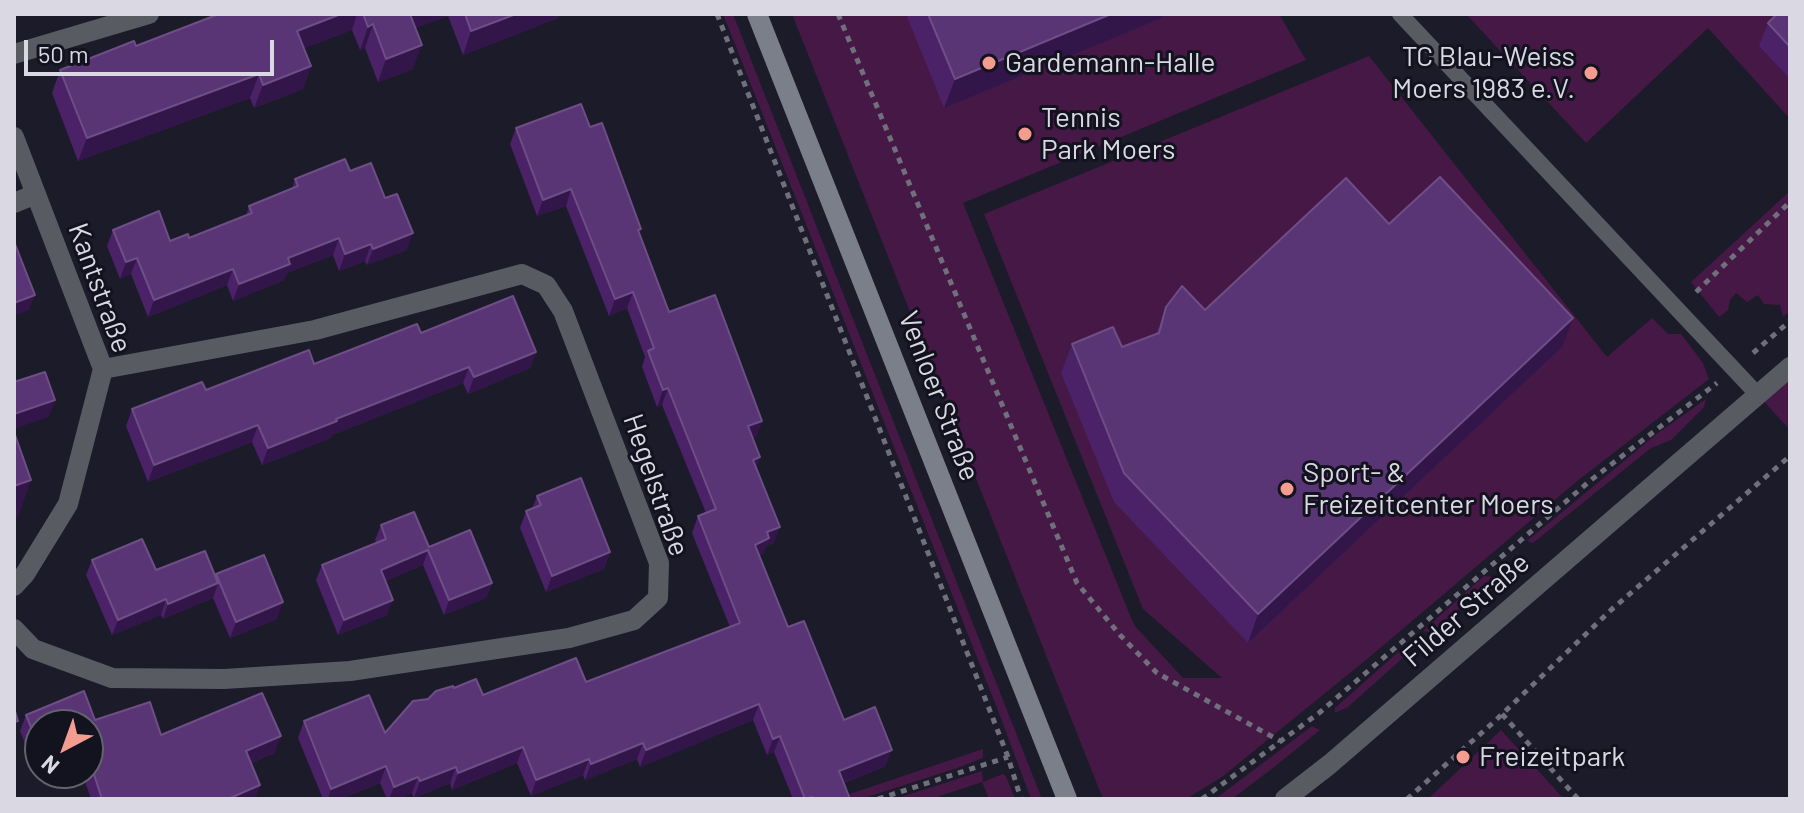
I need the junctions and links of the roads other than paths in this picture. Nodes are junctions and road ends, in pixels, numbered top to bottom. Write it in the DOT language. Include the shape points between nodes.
graph roads {
  1 [pos="149,14"];
  2 [pos="757,14"];
  3 [pos="1400,14"];
  4 [pos="14,54"];
  5 [pos="14,137"];
  6 [pos="36,194"];
  7 [pos="14,203"];
  8 [pos="1790,367"];
  9 [pos="103,369"];
  10 [pos="1758,395"];
  11 [pos="14,586"];
  12 [pos="14,629"];
  13 [pos="1067,799"];
  14 [pos="1285,799"];
  1 -- 4 [label="street"];
  2 -- 13 [label="main road, Venloer Straße"];
  3 -- 10 [label="lane"];
  5 -- 6 [label="street, Kantstraße"];
  6 -- 7 [label="street"];
  6 -- 9 [label="street, Kantstraße"];
  8 -- 10 [label="street, Filder Straße"];
  9 -- 11 [label="street, Kantstraße" via="68,504"];
  9 -- 12 [label="street, Hegelstraße" via="315,330 522,274 546,285 563,311 659,563 658,598 634,620 569,638 350,671 224,679 112,678 33,649"];
  10 -- 14 [label="street, Filder Straße"];
}
